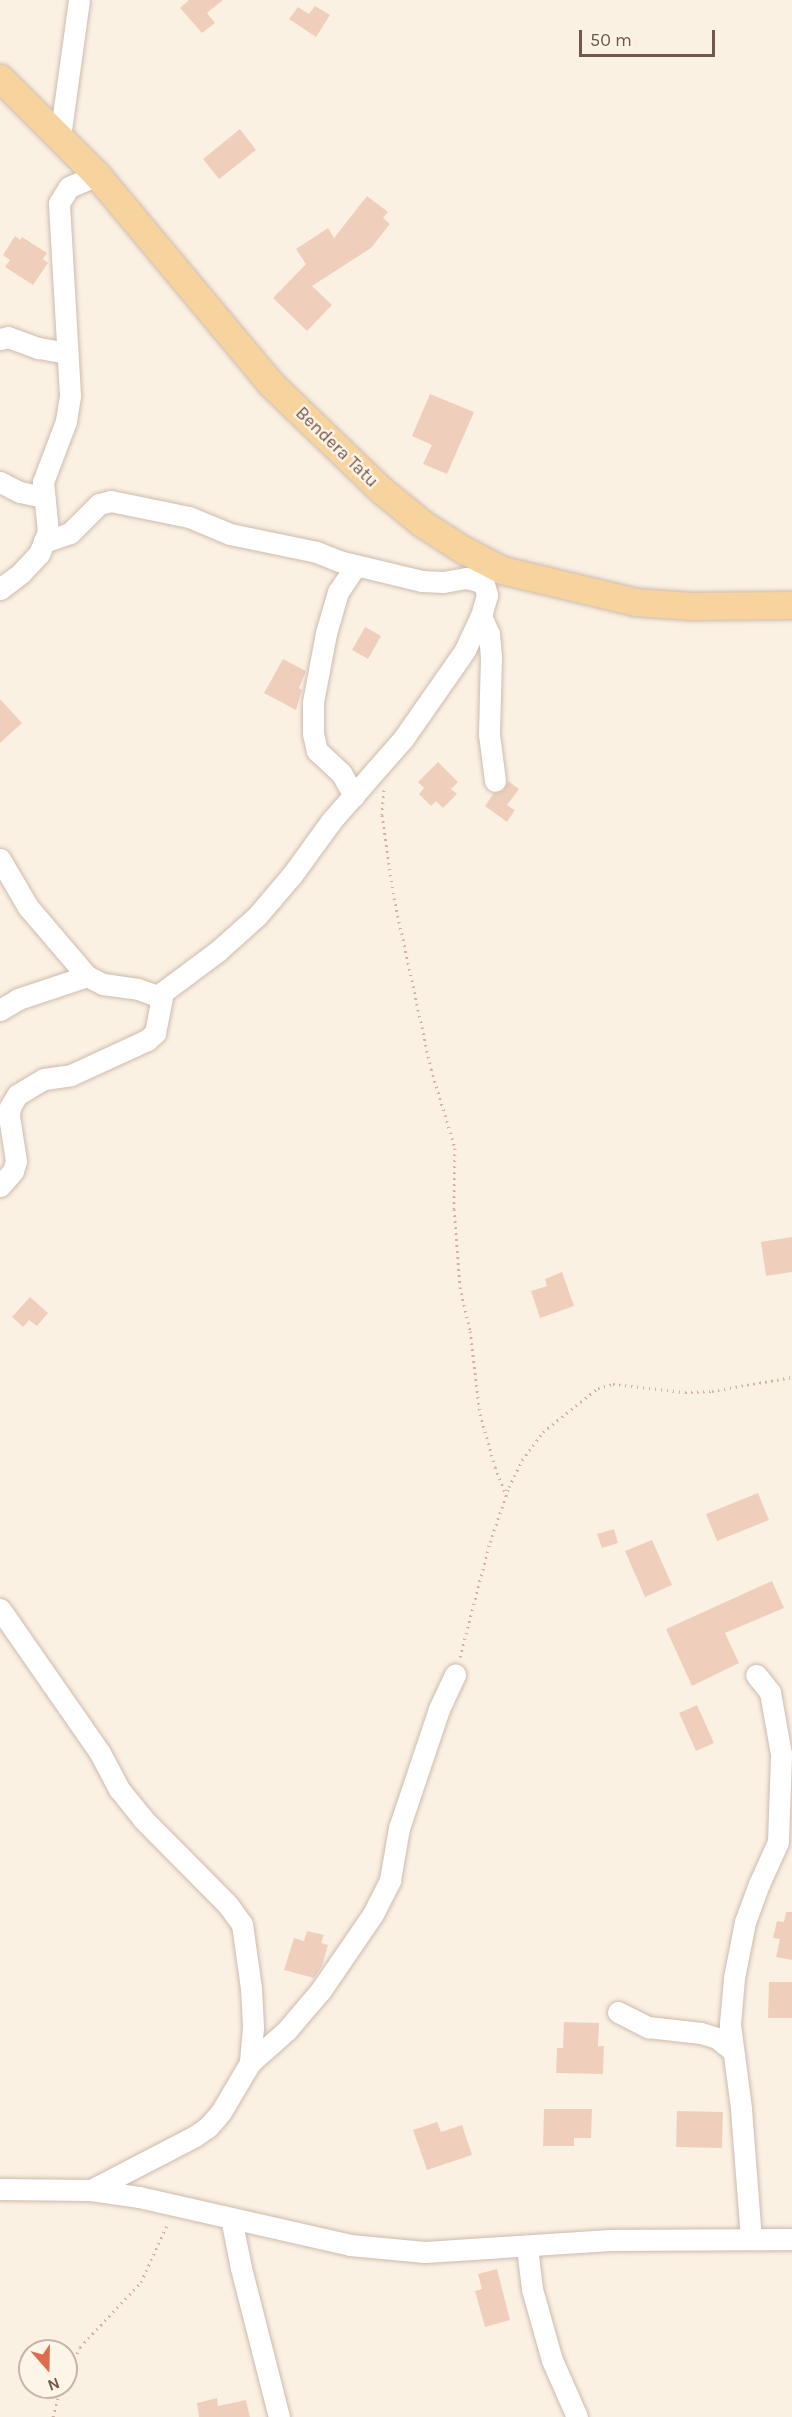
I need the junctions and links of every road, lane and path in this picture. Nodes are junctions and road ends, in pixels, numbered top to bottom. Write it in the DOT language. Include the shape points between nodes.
graph roads {
  1 [pos="79,0"];
  2 [pos="0,78"];
  3 [pos="60,137"];
  4 [pos="97,175"];
  5 [pos="3,336"];
  6 [pos="68,353"];
  7 [pos="0,482"];
  8 [pos="44,497"];
  9 [pos="44,542"];
  10 [pos="356,565"];
  11 [pos="0,589"];
  12 [pos="792,605"];
  13 [pos="481,616"];
  14 [pos="390,755"];
  15 [pos="495,781"];
  16 [pos="354,796"];
  17 [pos="0,859"];
  18 [pos="87,976"];
  19 [pos="160,997"];
  20 [pos="0,1010"];
  21 [pos="7,1150"];
  22 [pos="0,1186"];
  23 [pos="792,1377"];
  24 [pos="507,1496"];
  25 [pos="0,1609"];
  26 [pos="455,1674"];
  27 [pos="756,1675"];
  28 [pos="618,2012"];
  29 [pos="732,2050"];
  30 [pos="250,2063"];
  31 [pos="0,2189"];
  32 [pos="91,2190"];
  33 [pos="178,2205"];
  34 [pos="231,2218"];
  35 [pos="751,2239"];
  36 [pos="792,2239"];
  37 [pos="527,2247"];
  38 [pos="78,2351"];
  39 [pos="58,2399"];
  40 [pos="53,2417"];
  41 [pos="279,2417"];
  42 [pos="577,2417"];
  1 -- 3 [label="street"];
  2 -- 3 [label="main road, Bendera Tatu"];
  3 -- 4 [label="main road, Bendera Tatu"];
  4 -- 6 [label="street" via="69,187 59,202"];
  4 -- 12 [label="main road, Bendera Tatu" via="270,383 380,489 462,549 502,570 635,602"];
  5 -- 6 [label="street"];
  6 -- 8 [label="street" via="70,395 66,421 43,482"];
  7 -- 8 [label="street" via="20,492"];
  8 -- 9 [label="street" via="48,532"];
  9 -- 10 [label="street" via="70,533 99,504 111,501 189,517 230,534 317,552"];
  9 -- 11 [label="street" via="39,554"];
  10 -- 13 [label="street" via="422,581 478,581 484,584 487,595"];
  10 -- 16 [label="street" via="338,592 326,633 317,672 313,723 317,751 341,773"];
  13 -- 14 [label="street" via="465,650"];
  13 -- 15 [label="street" via="489,634 491,657 489,734"];
  14 -- 16 [label="street"];
  14 -- 24 [label="path" via="382,815 394,898 431,1069 455,1148 454,1209 460,1287 470,1331 480,1414"];
  16 -- 19 [label="street" via="257,916"];
  17 -- 18 [label="street" via="28,907"];
  18 -- 19 [label="street" via="103,984"];
  18 -- 20 [label="street" via="18,999"];
  19 -- 21 [label="street" via="158,1026 147,1040 71,1075 44,1079 17,1095 10,1107"];
  21 -- 22 [label="street" via="16,1161"];
  23 -- 24 [label="path" via="712,1392 613,1384 597,1388 543,1432 522,1460"];
  24 -- 26 [label="path" via="490,1542"];
  25 -- 30 [label="street" via="100,1753 119,1789 242,1924 251,1988"];
  26 -- 30 [label="street" via="439,1709 399,1828 390,1880 373,1914 321,1990 287,2030"];
  27 -- 29 [label="street" via="770,1692 778,1725 778,1842 745,1922 734,1978"];
  28 -- 29 [label="street" via="648,2027 717,2038"];
  29 -- 35 [label="street" via="741,2108"];
  30 -- 32 [label="street" via="208,2127"];
  31 -- 32 [label="street"];
  32 -- 33 [label="street"];
  33 -- 34 [label="street"];
  33 -- 38 [label="path" via="141,2282"];
  34 -- 37 [label="street" via="350,2245 425,2252"];
  34 -- 41 [label="street"];
  35 -- 36 [label="street"];
  35 -- 37 [label="street" via="610,2240"];
  37 -- 42 [label="street" via="532,2289 552,2360"];
  39 -- 40 [label="path"];
}
